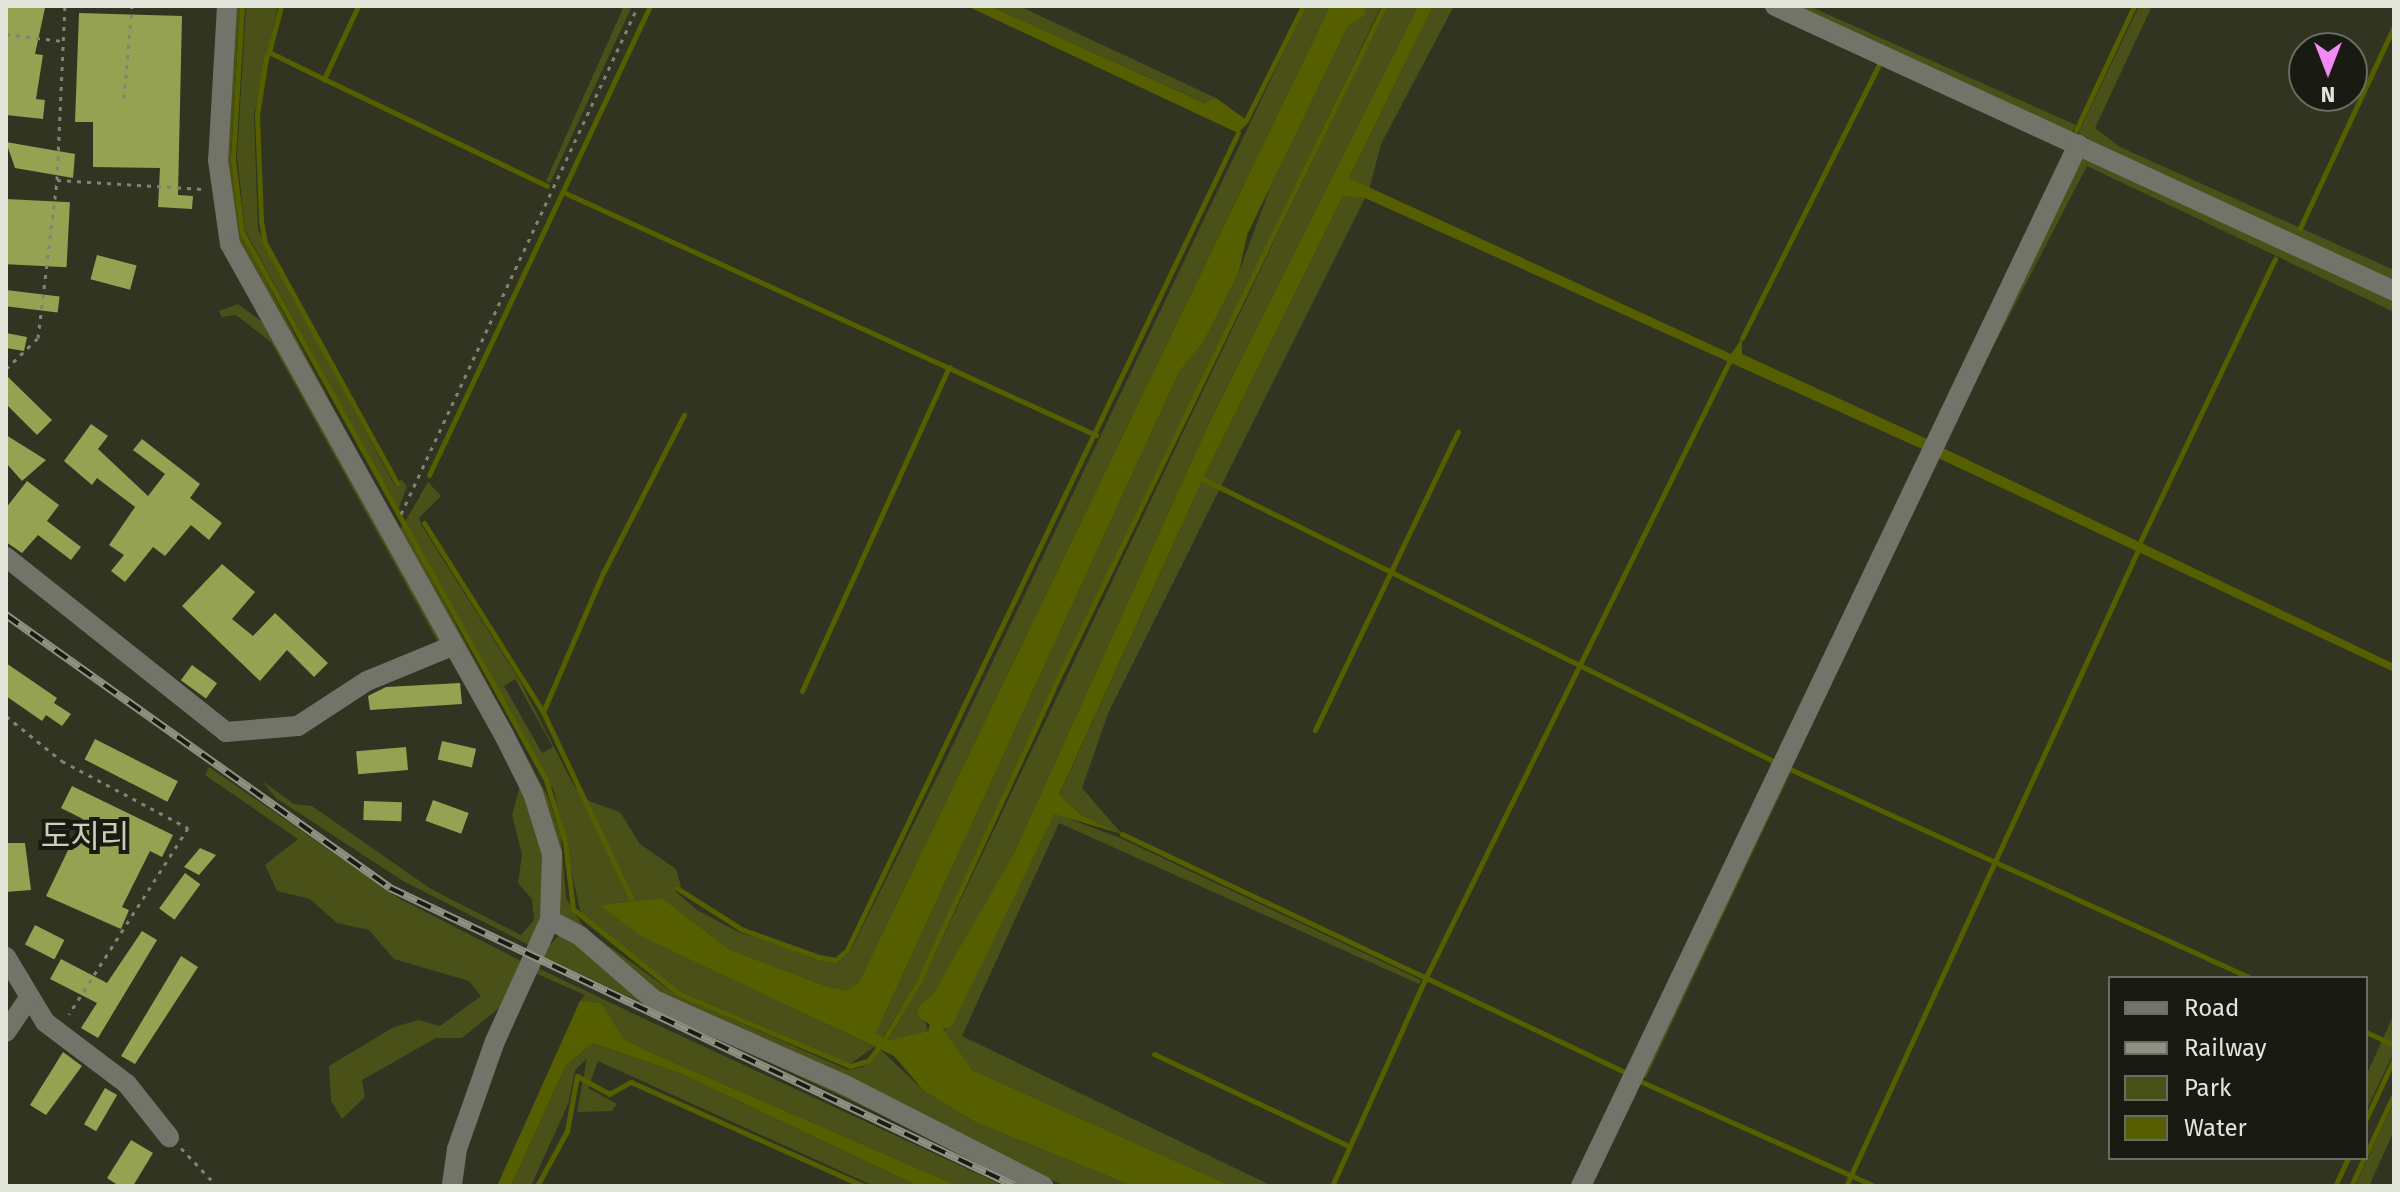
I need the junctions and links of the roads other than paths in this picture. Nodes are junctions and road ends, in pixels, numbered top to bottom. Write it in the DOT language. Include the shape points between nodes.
graph roads {
  1 [pos="227,6"];
  2 [pos="1775,6"];
  3 [pos="2078,145"];
  4 [pos="2394,291"];
  5 [pos="6,557"];
  6 [pos="452,646"];
  7 [pos="550,920"];
  8 [pos="6,957"];
  9 [pos="28,999"];
  10 [pos="6,1032"];
  11 [pos="169,1137"];
  12 [pos="452,1186"];
  13 [pos="1043,1186"];
  14 [pos="1581,1186"];
  1 -- 6 [label="street" via="219,190 244,274 393,532"];
  2 -- 3 [label="street"];
  3 -- 4 [label="street"];
  3 -- 14 [label="street"];
  5 -- 6 [label="street" via="226,732 298,726 367,681"];
  6 -- 7 [label="street" via="544,823 555,880"];
  7 -- 12 [label="street" via="495,1041 457,1149"];
  7 -- 13 [label="street" via="580,936 654,1000 843,1084"];
  8 -- 9 [label="street"];
  9 -- 10 [label="street"];
  9 -- 11 [label="street" via="54,1030 127,1084"];
}
